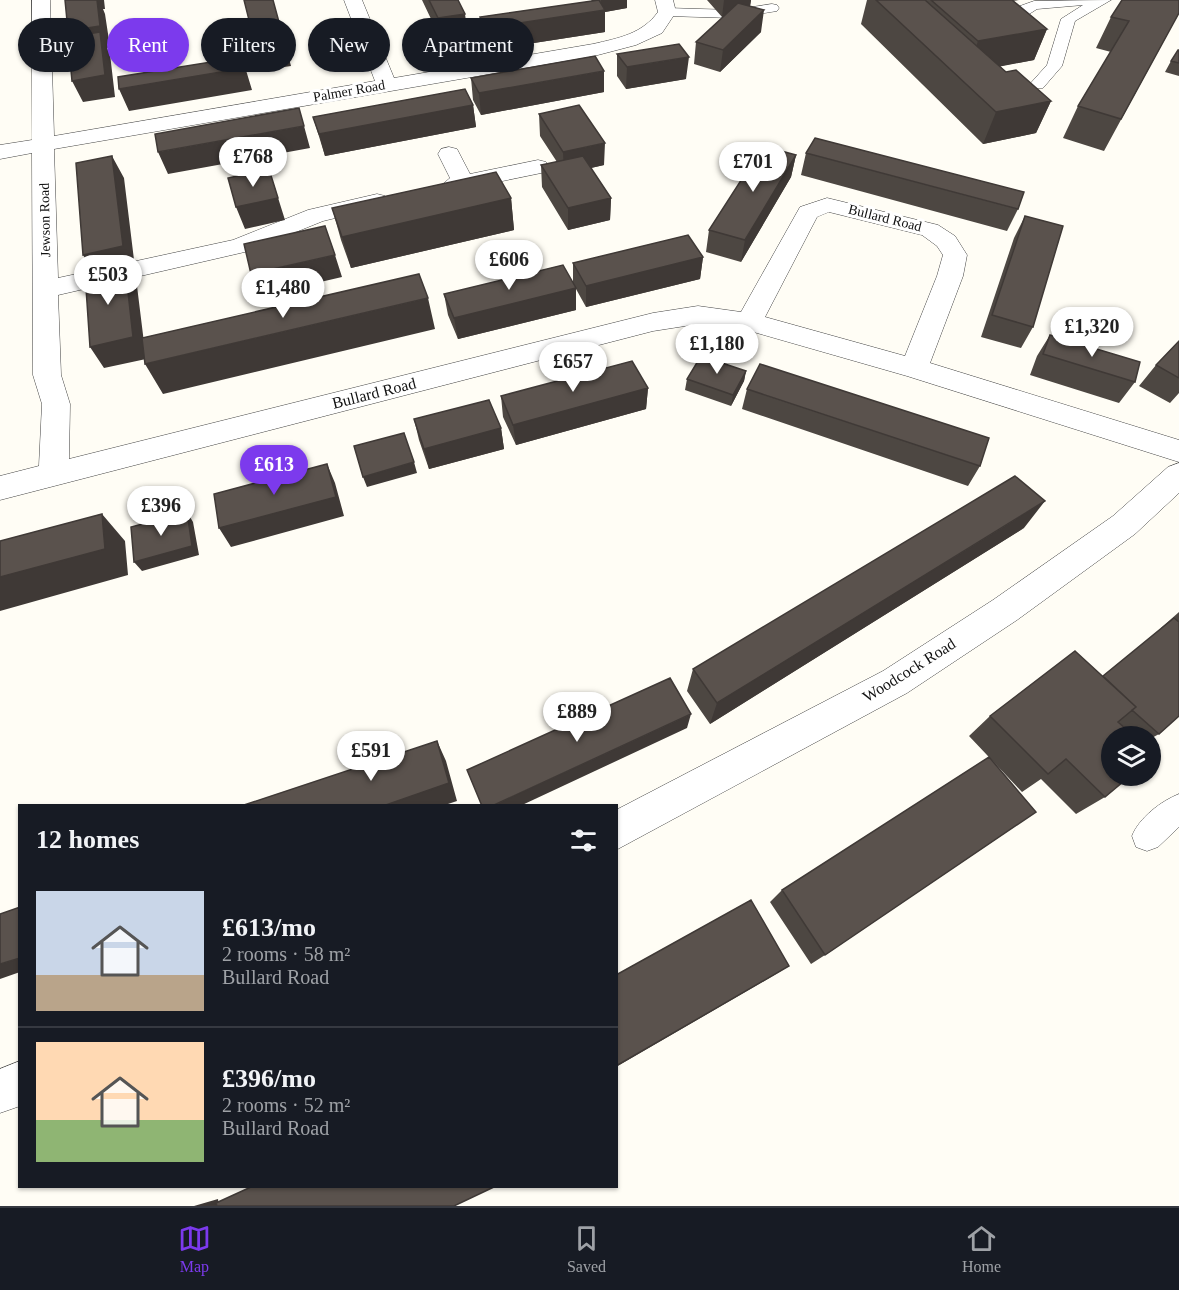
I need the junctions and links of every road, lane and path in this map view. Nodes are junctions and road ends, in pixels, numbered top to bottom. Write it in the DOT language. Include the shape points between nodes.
graph roads {
  1 [pos="41,0"];
  2 [pos="353,0"];
  3 [pos="1102,0"];
  4 [pos="666,6"];
  5 [pos="772,8"];
  6 [pos="1006,25"];
  7 [pos="386,84"];
  8 [pos="1037,85"];
  9 [pos="43,144"];
  10 [pos="0,152"];
  11 [pos="449,154"];
  12 [pos="538,167"];
  13 [pos="463,182"];
  14 [pos="429,190"];
  15 [pos="395,197"];
  16 [pos="46,289"];
  17 [pos="750,322"];
  18 [pos="914,368"];
  19 [pos="1179,451"];
  20 [pos="54,474"];
  21 [pos="1179,475"];
  22 [pos="0,488"];
  23 [pos="1179,808"];
  24 [pos="618,830"];
  25 [pos="1147,836"];
  26 [pos="18,1084"];
  27 [pos="0,1091"];
  1 -- 9 [label="street, Jewson Road"];
  2 -- 7 [label="street"];
  3 -- 6 [label="lane" via="1034,5"];
  3 -- 8 [label="lane" via="1068,19 1054,66"];
  4 -- 5 [label="lane" via="713,16"];
  4 -- 7 [label="street, Palmer Road" via="655,29 629,41"];
  7 -- 9 [label="street, Palmer Road"];
  9 -- 10 [label="street, Palmer Road"];
  9 -- 16 [label="street, Jewson Road"];
  11 -- 13 [label="street"];
  12 -- 13 [label="street"];
  13 -- 14 [label="street"];
  15 -- 16 [label="street" via="316,215 240,246"];
  16 -- 20 [label="street, Jewson Road" via="47,375 56,404"];
  17 -- 18 [label="street, Bullard Road"];
  17 -- 18 [label="street, Bullard Road" via="808,212 827,205 930,230 946,241 955,255"];
  17 -- 20 [label="street, Bullard Road" via="698,315 653,322"];
  18 -- 19 [label="street, Bullard Road"];
  20 -- 22 [label="street, Bullard Road"];
  21 -- 24 [label="street, Woodcock Road" via="1124,525 895,682"];
  23 -- 25 [label="lane"];
  26 -- 27 [label="street"];
}
